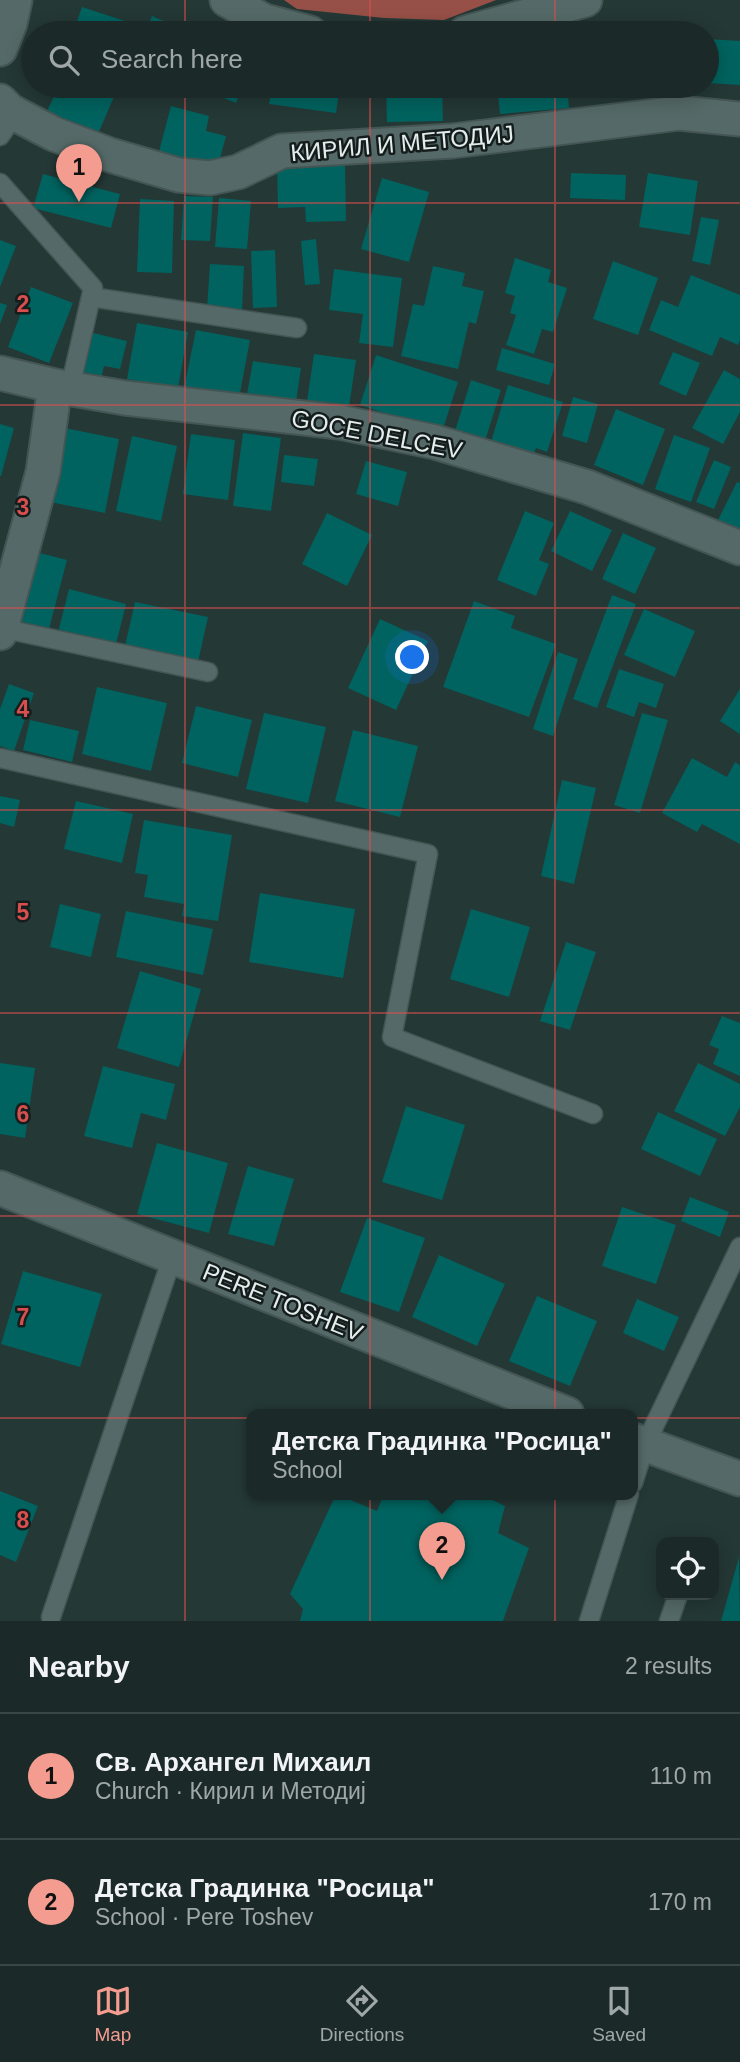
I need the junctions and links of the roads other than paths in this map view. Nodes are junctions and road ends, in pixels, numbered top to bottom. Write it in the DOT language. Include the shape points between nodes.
graph roads {
  1 [pos="15,0"];
  2 [pos="227,0"];
  3 [pos="584,0"];
  4 [pos="264,21"];
  5 [pos="508,21"];
  6 [pos="0,50"];
  7 [pos="5,117"];
  8 [pos="740,119"];
  9 [pos="0,183"];
  10 [pos="91,297"];
  11 [pos="297,328"];
  12 [pos="0,373"];
  13 [pos="62,387"];
  14 [pos="740,548"];
  15 [pos="1,631"];
  16 [pos="208,672"];
  17 [pos="0,758"];
  18 [pos="593,1114"];
  19 [pos="0,1188"];
  20 [pos="740,1247"];
  21 [pos="172,1258"];
  22 [pos="554,1409"];
  23 [pos="639,1442"];
  24 [pos="740,1479"];
  25 [pos="627,1500"];
  26 [pos="676,1600"];
  27 [pos="51,1617"];
  28 [pos="589,1621"];
  29 [pos="669,1621"];
  1 -- 6 [label="street"];
  2 -- 4 [label="street"];
  3 -- 5 [label="street"];
  7 -- 8 [label="street, КИРИЛ И МЕТОДИЈ" via="110,155 178,175 210,178 238,172 282,151 452,141 679,113"];
  9 -- 10 [label="lane" via="90,282"];
  10 -- 11 [label="lane"];
  10 -- 13 [label="lane"];
  12 -- 13 [label="street, GOCE DELCEV"];
  13 -- 14 [label="street, GOCE DELCEV" via="340,422 435,442 587,486"];
  13 -- 15 [label="street"];
  15 -- 16 [label="lane"];
  17 -- 18 [label="lane" via="428,854 392,1037"];
  19 -- 21 [label="street, PERE TOSHEV"];
  20 -- 23 [label="lane"];
  21 -- 22 [label="street, PERE TOSHEV"];
  21 -- 27 [label="lane"];
  23 -- 24 [label="street"];
  25 -- 28 [label="lane"];
  26 -- 29 [label="lane"];
}
